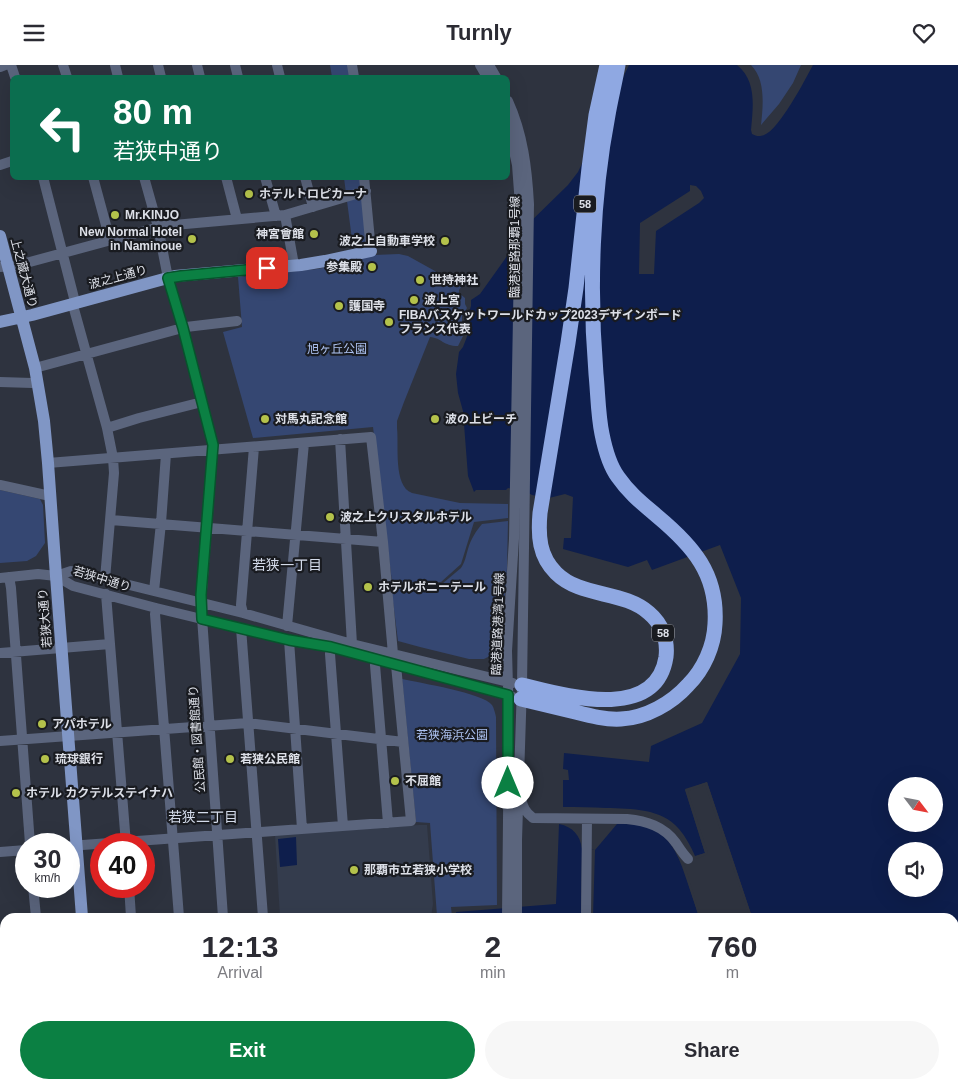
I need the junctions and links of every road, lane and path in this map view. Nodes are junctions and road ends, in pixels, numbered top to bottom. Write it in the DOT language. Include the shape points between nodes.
graph roads {
  1 [pos="5,65"];
  2 [pos="607,65"];
  3 [pos="618,65"];
  4 [pos="0,67"];
  5 [pos="510,108"];
  6 [pos="510,133"];
  7 [pos="44,180"];
  8 [pos="94,180"];
  9 [pos="145,180"];
  10 [pos="227,180"];
  11 [pos="266,180"];
  12 [pos="306,180"];
  13 [pos="364,180"];
  14 [pos="366,191"];
  15 [pos="313,207"];
  16 [pos="280,216"];
  17 [pos="236,219"];
  18 [pos="158,227"];
  19 [pos="0,236"];
  20 [pos="110,240"];
  21 [pos="372,251"];
  22 [pos="63,253"];
  23 [pos="294,265"];
  24 [pos="4,267"];
  25 [pos="168,278"];
  26 [pos="74,304"];
  27 [pos="22,318"];
  28 [pos="237,321"];
  29 [pos="0,322"];
  30 [pos="183,328"];
  31 [pos="86,354"];
  32 [pos="35,368"];
  33 [pos="0,382"];
  34 [pos="38,382"];
  35 [pos="202,402"];
  36 [pos="107,428"];
  37 [pos="340,439"];
  38 [pos="304,443"];
  39 [pos="254,447"];
  40 [pos="213,450"];
  41 [pos="166,454"];
  42 [pos="113,458"];
  43 [pos="48,463"];
  44 [pos="0,485"];
  45 [pos="50,496"];
  46 [pos="520,511"];
  47 [pos="111,520"];
  48 [pos="161,523"];
  49 [pos="207,527"];
  50 [pos="247,531"];
  51 [pos="296,535"];
  52 [pos="347,539"];
  53 [pos="383,542"];
  54 [pos="56,576"];
  55 [pos="4,577"];
  56 [pos="105,579"];
  57 [pos="154,591"];
  58 [pos="106,594"];
  59 [pos="201,603"];
  60 [pos="156,608"];
  61 [pos="243,613"];
  62 [pos="202,619"];
  63 [pos="288,626"];
  64 [pos="241,628"];
  65 [pos="289,640"];
  66 [pos="332,643"];
  67 [pos="352,644"];
  68 [pos="110,645"];
  69 [pos="62,648"];
  70 [pos="16,652"];
  71 [pos="0,653"];
  72 [pos="393,654"];
  73 [pos="376,659"];
  74 [pos="396,665"];
  75 [pos="514,689"];
  76 [pos="248,723"];
  77 [pos="209,726"];
  78 [pos="164,729"];
  79 [pos="295,729"];
  80 [pos="116,733"];
  81 [pos="336,734"];
  82 [pos="68,737"];
  83 [pos="380,739"];
  84 [pos="23,740"];
  85 [pos="0,741"];
  86 [pos="403,742"];
  87 [pos="519,793"];
  88 [pos="533,818"];
  89 [pos="587,819"];
  90 [pos="388,823"];
  91 [pos="343,826"];
  92 [pos="302,829"];
  93 [pos="256,832"];
  94 [pos="29,833"];
  95 [pos="72,833"];
  96 [pos="125,833"];
  97 [pos="217,835"];
  98 [pos="173,839"];
  99 [pos="517,840"];
  100 [pos="155,841"];
  101 [pos="15,851"];
  102 [pos="0,852"];
  103 [pos="688,859"];
  104 [pos="512,894"];
  105 [pos="35,898"];
  106 [pos="80,898"];
  107 [pos="130,898"];
  108 [pos="36,913"];
  109 [pos="81,913"];
  110 [pos="131,913"];
  111 [pos="178,913"];
  112 [pos="223,913"];
  113 [pos="263,913"];
  114 [pos="507,913"];
  115 [pos="516,913"];
  116 [pos="586,913"];
  1 -- 4 [label="street"];
  2 -- 75 [label="highway, 58" via="588,169 576,287 539,535 545,557 562,578 580,588 630,602 648,612 660,625 666,641 666,659 654,684 628,698 582,698"];
  3 -- 75 [label="highway, 58" via="599,175 593,273 594,343 601,431 611,467 618,477 632,494 676,532 703,565 713,592 715,631 706,659 694,678 669,701 642,714 617,719 591,716"];
  5 -- 46 [label="street, 臨港道路那覇1号線" via="523,146 529,204"];
  6 -- 46 [label="street, 臨港道路那覇1号線" via="517,165 520,205"];
  7 -- 22 [label="street"];
  8 -- 20 [label="street"];
  9 -- 18 [label="street, 公民館・図書館通り"];
  10 -- 17 [label="street"];
  11 -- 16 [label="street"];
  12 -- 15 [label="street"];
  13 -- 14 [label="street"];
  14 -- 15 [label="street"];
  14 -- 21 [label="street"];
  15 -- 16 [label="street"];
  16 -- 17 [label="street"];
  16 -- 23 [label="street"];
  17 -- 18 [label="street"];
  18 -- 20 [label="street"];
  18 -- 25 [label="street, 公民館・図書館通り"];
  19 -- 24 [label="main road, 上之蔵大通り"];
  20 -- 22 [label="street"];
  21 -- 23 [label="main road, 波之上通り"];
  22 -- 24 [label="street"];
  22 -- 26 [label="street"];
  23 -- 25 [label="main road, 波之上通り"];
  24 -- 27 [label="main road, 上之蔵大通り"];
  25 -- 26 [label="main road, 波之上通り"];
  25 -- 30 [label="street, 公民館・図書館通り"];
  26 -- 27 [label="main road, 波之上通り"];
  26 -- 31 [label="street"];
  27 -- 29 [label="main road, 波之上通り"];
  27 -- 32 [label="main road, 若狭大通り"];
  28 -- 30 [label="street"];
  30 -- 31 [label="street"];
  30 -- 35 [label="street, 公民館・図書館通り"];
  31 -- 32 [label="street"];
  31 -- 36 [label="street"];
  32 -- 34 [label="main road, 若狭大通り"];
  33 -- 34 [label="street"];
  34 -- 43 [label="main road, 若狭大通り"];
  35 -- 36 [label="street"];
  35 -- 40 [label="street, 公民館・図書館通り"];
  36 -- 42 [label="street"];
  37 -- 38 [label="street"];
  37 -- 52 [label="street"];
  37 -- 53 [label="street" via="371,437"];
  38 -- 39 [label="street"];
  38 -- 51 [label="street"];
  39 -- 40 [label="street"];
  39 -- 50 [label="street"];
  40 -- 41 [label="street"];
  40 -- 49 [label="street, 公民館・図書館通り"];
  41 -- 42 [label="street"];
  41 -- 48 [label="street"];
  42 -- 43 [label="street"];
  42 -- 47 [label="street"];
  43 -- 45 [label="main road, 若狭大通り"];
  44 -- 45 [label="street"];
  45 -- 54 [label="main road, 若狭大通り"];
  46 -- 75 [label="street, 臨港道路港湾1号線" via="523,576"];
  46 -- 75 [label="street, 臨港道路港湾1号線" via="514,539 508,636"];
  47 -- 48 [label="street"];
  47 -- 56 [label="street"];
  48 -- 49 [label="street"];
  48 -- 57 [label="street"];
  49 -- 50 [label="street"];
  49 -- 59 [label="street, 公民館・図書館通り"];
  50 -- 51 [label="street"];
  50 -- 61 [label="street"];
  51 -- 52 [label="street"];
  51 -- 63 [label="street"];
  52 -- 53 [label="street"];
  52 -- 67 [label="street"];
  53 -- 72 [label="street"];
  54 -- 55 [label="street"];
  54 -- 56 [label="street, 若狭中通り" via="72,571"];
  54 -- 58 [label="street, 若狭中通り" via="72,586"];
  54 -- 69 [label="main road, 若狭大通り"];
  55 -- 70 [label="street" via="11,588"];
  56 -- 57 [label="street, 若狭中通り"];
  57 -- 59 [label="street, 若狭中通り"];
  58 -- 60 [label="street, 若狭中通り"];
  58 -- 68 [label="street"];
  59 -- 61 [label="street, 若狭中通り"];
  59 -- 62 [label="street, 公民館・図書館通り"];
  60 -- 62 [label="street, 若狭中通り"];
  60 -- 78 [label="street"];
  61 -- 63 [label="street, 若狭中通り"];
  62 -- 64 [label="street, 若狭中通り"];
  62 -- 77 [label="street, 公民館・図書館通り"];
  63 -- 66 [label="street, 若狭中通り"];
  64 -- 65 [label="street, 若狭中通り"];
  64 -- 76 [label="street"];
  65 -- 66 [label="street, 若狭中通り"];
  65 -- 79 [label="street"];
  66 -- 67 [label="street, 若狭中通り"];
  66 -- 73 [label="street, 若狭中通り"];
  66 -- 81 [label="street"];
  67 -- 72 [label="street, 若狭中通り"];
  68 -- 69 [label="street"];
  68 -- 80 [label="street"];
  69 -- 70 [label="street"];
  69 -- 82 [label="main road, 若狭大通り"];
  70 -- 71 [label="street"];
  70 -- 84 [label="street"];
  72 -- 75 [label="street, 若狭中通り"];
  73 -- 74 [label="street, 若狭中通り"];
  73 -- 83 [label="street"];
  74 -- 75 [label="street, 若狭中通り"];
  74 -- 86 [label="street"];
  75 -- 87 [label="street, 臨港道路港湾1号線"];
  75 -- 104 [label="street, 臨港道路港湾1号線"];
  76 -- 77 [label="street"];
  76 -- 79 [label="street"];
  76 -- 93 [label="street"];
  77 -- 78 [label="street"];
  77 -- 97 [label="street, 公民館・図書館通り"];
  78 -- 80 [label="street"];
  78 -- 98 [label="street"];
  79 -- 81 [label="street"];
  79 -- 92 [label="street"];
  80 -- 82 [label="street"];
  80 -- 96 [label="street"];
  81 -- 83 [label="street"];
  81 -- 91 [label="street"];
  82 -- 84 [label="street"];
  82 -- 95 [label="main road, 若狭大通り"];
  83 -- 86 [label="street"];
  83 -- 90 [label="street"];
  84 -- 85 [label="street"];
  84 -- 94 [label="street"];
  86 -- 90 [label="street" via="411,821"];
  87 -- 88 [label="street" via="522,807"];
  87 -- 99 [label="street, 臨港道路港湾1号線"];
  88 -- 89 [label="street"];
  88 -- 99 [label="street" via="521,828"];
  89 -- 103 [label="street" via="627,819 654,824 671,837"];
  89 -- 116 [label="street"];
  90 -- 91 [label="street"];
  91 -- 92 [label="street"];
  92 -- 93 [label="street"];
  93 -- 97 [label="street"];
  93 -- 113 [label="street"];
  97 -- 98 [label="street"];
  97 -- 112 [label="street, 公民館・図書館通り"];
  98 -- 100 [label="street"];
  98 -- 111 [label="street"];
  99 -- 104 [label="street, 臨港道路港湾1号線"];
  101 -- 102 [label="street"];
  104 -- 114 [label="street, 臨港道路港湾1号線"];
  104 -- 115 [label="street, 臨港道路港湾1号線"];
  105 -- 108 [label="street"];
  106 -- 109 [label="main road, 若狭大通り"];
  107 -- 110 [label="street"];
}
